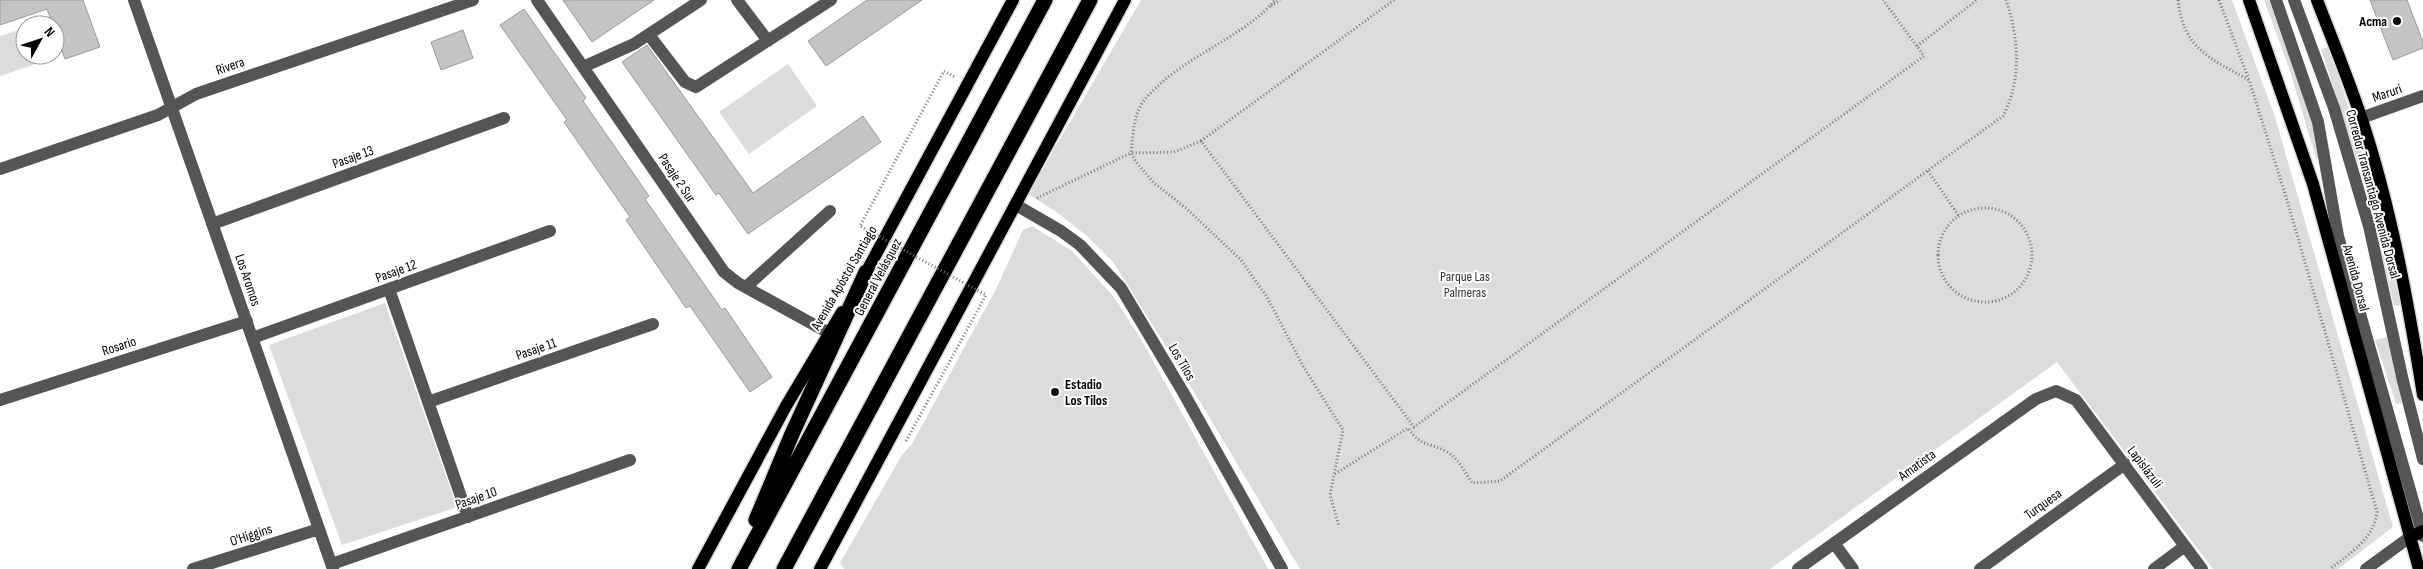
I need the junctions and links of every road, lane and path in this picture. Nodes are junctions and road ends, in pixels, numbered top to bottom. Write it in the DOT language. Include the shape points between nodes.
graph roads {
  1 [pos="134,0"];
  2 [pos="473,0"];
  3 [pos="537,0"];
  4 [pos="701,0"];
  5 [pos="737,0"];
  6 [pos="831,0"];
  7 [pos="1014,0"];
  8 [pos="1045,0"];
  9 [pos="1090,0"];
  10 [pos="1101,0"];
  11 [pos="1125,0"];
  12 [pos="1275,0"];
  13 [pos="1280,0"];
  14 [pos="1394,0"];
  15 [pos="1883,0"];
  16 [pos="1977,0"];
  17 [pos="2006,0"];
  18 [pos="2178,0"];
  19 [pos="2219,0"];
  20 [pos="2249,0"];
  21 [pos="2276,0"];
  22 [pos="2294,0"];
  23 [pos="2317,0"];
  24 [pos="1269,8"];
  25 [pos="649,35"];
  26 [pos="768,41"];
  27 [pos="1917,46"];
  28 [pos="583,67"];
  29 [pos="944,71"];
  30 [pos="2249,80"];
  31 [pos="2423,96"];
  32 [pos="172,107"];
  33 [pos="1031,109"];
  34 [pos="504,118"];
  35 [pos="2362,118"];
  36 [pos="1201,141"];
  37 [pos="1131,152"];
  38 [pos="0,170"];
  39 [pos="1928,171"];
  40 [pos="1036,198"];
  41 [pos="1016,205"];
  42 [pos="830,211"];
  43 [pos="1959,216"];
  44 [pos="212,224"];
  45 [pos="550,232"];
  46 [pos="866,272"];
  47 [pos="746,288"];
  48 [pos="389,289"];
  49 [pos="247,321"];
  50 [pos="653,324"];
  51 [pos="829,333"];
  52 [pos="252,338"];
  53 [pos="2056,391"];
  54 [pos="2423,395"];
  55 [pos="0,400"];
  56 [pos="428,402"];
  57 [pos="906,441"];
  58 [pos="2423,459"];
  59 [pos="630,460"];
  60 [pos="2125,464"];
  61 [pos="1335,474"];
  62 [pos="468,517"];
  63 [pos="1339,526"];
  64 [pos="319,529"];
  65 [pos="2420,534"];
  66 [pos="1834,543"];
  67 [pos="2185,546"];
  68 [pos="333,567"];
  69 [pos="193,569"];
  70 [pos="698,569"];
  71 [pos="738,569"];
  72 [pos="785,569"];
  73 [pos="820,569"];
  74 [pos="1282,569"];
  75 [pos="1798,569"];
  76 [pos="1853,569"];
  77 [pos="1980,569"];
  78 [pos="2154,569"];
  79 [pos="2202,569"];
  80 [pos="2330,569"];
  81 [pos="2366,569"];
  82 [pos="2419,569"];
  1 -- 32 [label="street, Los Aromos"];
  2 -- 32 [label="street, Rivera" via="196,94"];
  3 -- 28 [label="street, Pasaje 2 Sur"];
  4 -- 25 [label="street"];
  5 -- 26 [label="street"];
  6 -- 26 [label="street"];
  7 -- 46 [label="main road, Avenida Apóstol Santiago"];
  8 -- 71 [label="highway, General Velásquez"];
  9 -- 33 [label="highway"];
  10 -- 33 [label="highway"];
  11 -- 41 [label="main road"];
  12 -- 24 [label="path"];
  13 -- 24 [label="path"];
  14 -- 36 [label="path"];
  15 -- 27 [label="path"];
  16 -- 27 [label="path"];
  17 -- 39 [label="path" via="2017,64 2010,103 2003,116"];
  18 -- 30 [label="path" via="2183,23 2203,54"];
  19 -- 30 [label="path"];
  20 -- 65 [label="main road, Avenida Dorsal" via="2313,184"];
  21 -- 65 [label="street" via="2323,139 2338,236"];
  22 -- 58 [label="street, Corredor Transantiago Avenida Dorsal" via="2331,99 2369,226"];
  23 -- 35 [label="main road"];
  24 -- 37 [label="path" via="1179,67 1152,91 1134,122"];
  25 -- 26 [label="street" via="685,82 696,87"];
  25 -- 28 [label="street"];
  27 -- 36 [label="path" via="1924,56 1414,427"];
  28 -- 47 [label="street, Pasaje 2 Sur" via="719,266"];
  29 -- 57 [label="path, bridge" via="860,226 986,295"];
  30 -- 80 [label="path" via="2377,512 2375,526 2361,545"];
  31 -- 35 [label="street, Maruri"];
  32 -- 38 [label="street, Rivera" via="158,115"];
  32 -- 44 [label="street, Los Aromos"];
  33 -- 72 [label="highway"];
  34 -- 44 [label="street, Pasaje 13"];
  35 -- 54 [label="main road" via="2395,245"];
  36 -- 37 [label="path" via="1174,152"];
  37 -- 40 [label="path"];
  37 -- 61 [label="path" via="1154,182 1241,260 1267,297 1303,366 1343,430"];
  39 -- 43 [label="path"];
  39 -- 61 [label="path" via="1500,481 1472,483 1453,456 1416,439 1408,428"];
  41 -- 73 [label="main road"];
  41 -- 74 [label="street, Los Tilos" via="1080,245 1121,288"];
  42 -- 47 [label="street"];
  43 -- 43 [label="path" via="1978,208 1993,209 2008,214 2020,224 2032,252 2024,281 2014,292 2000,299 1978,301 1956,292 1946,281 1939,267 1938,251 1942,236"];
  44 -- 49 [label="street, Los Aromos"];
  45 -- 48 [label="street, Pasaje 12"];
  46 -- 51 [label="main road, Avenida Apóstol Santiago"];
  46 -- 71 [label="highway" via="792,434"];
  47 -- 51 [label="street, Pasaje 2 Sur"];
  48 -- 52 [label="street, Pasaje 12"];
  48 -- 56 [label="street"];
  49 -- 52 [label="street, Los Aromos"];
  49 -- 55 [label="street, Rosario"];
  50 -- 56 [label="street, Pasaje 11"];
  51 -- 70 [label="main road, Avenida Apóstol Santiago"];
  52 -- 64 [label="street, Los Aromos"];
  53 -- 60 [label="street, Lapislázuli" via="2076,400"];
  53 -- 66 [label="street, Amatista" via="2036,399"];
  56 -- 62 [label="street"];
  59 -- 62 [label="street, Pasaje 10"];
  60 -- 67 [label="street, Lapislázuli"];
  60 -- 77 [label="street, Turquesa"];
  61 -- 63 [label="path" via="1330,495"];
  62 -- 68 [label="street, Pasaje 10"];
  64 -- 68 [label="street, Los Aromos"];
  64 -- 69 [label="street, O'Higgins"];
  65 -- 81 [label="street"];
  65 -- 82 [label="main road, Avenida Dorsal"];
  66 -- 75 [label="street, Amatista"];
  66 -- 76 [label="street"];
  67 -- 78 [label="street"];
  67 -- 79 [label="street, Lapislázuli"];
}
